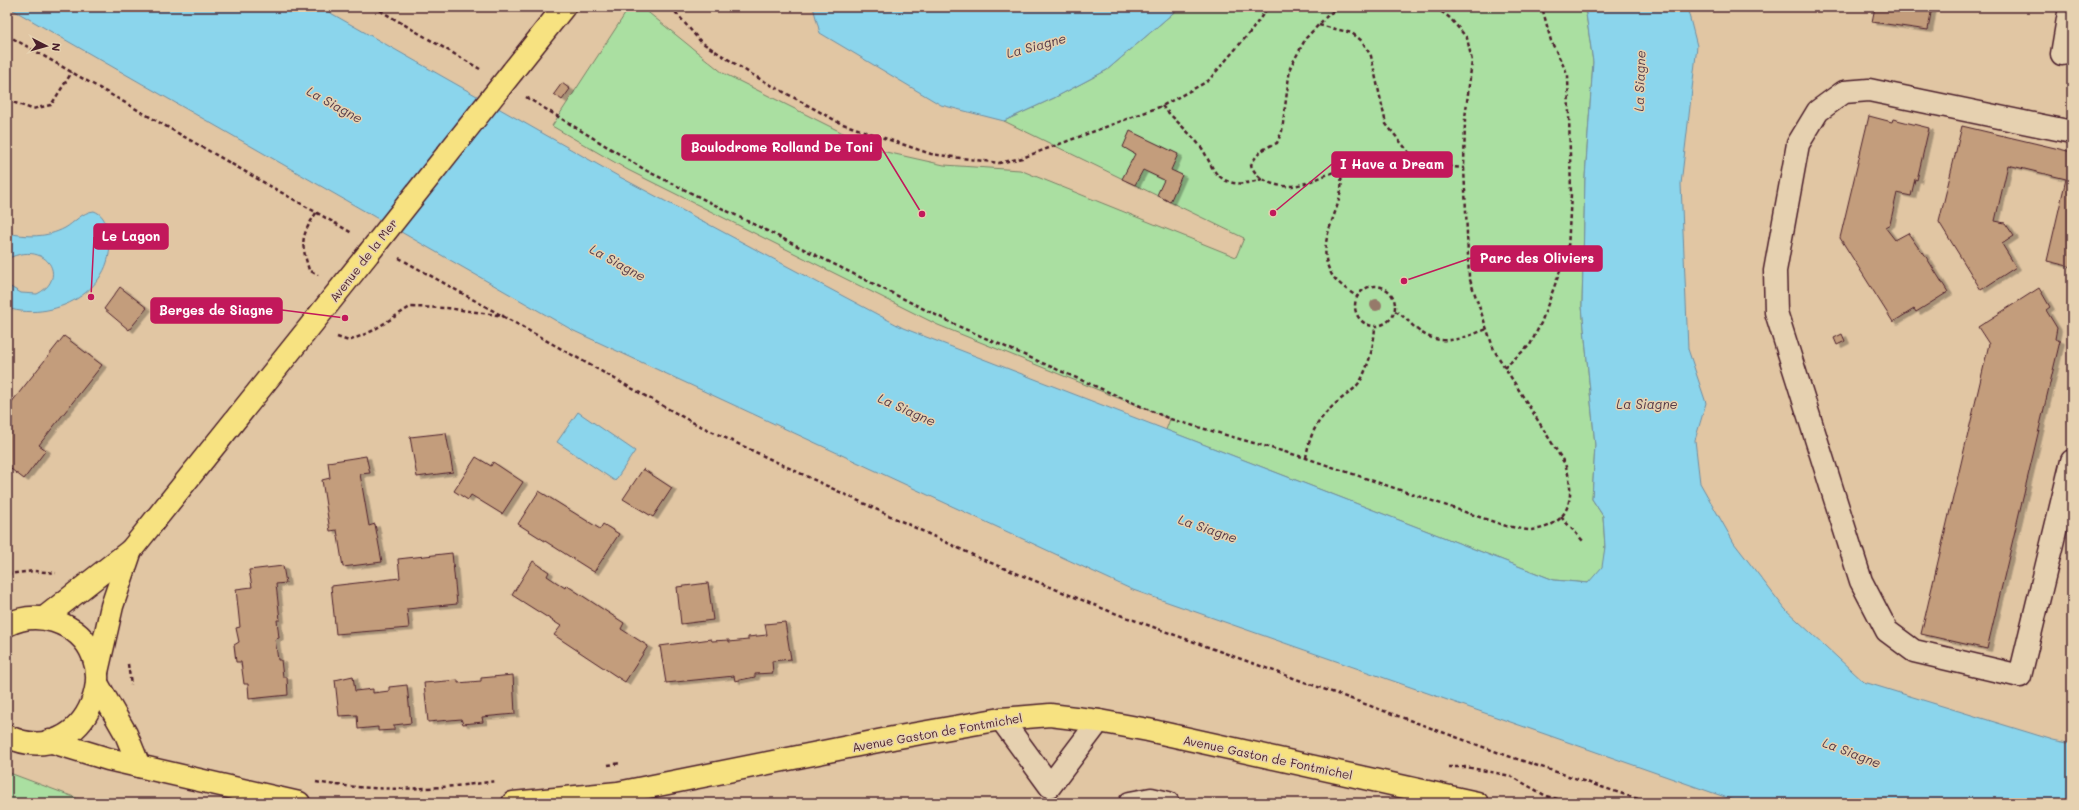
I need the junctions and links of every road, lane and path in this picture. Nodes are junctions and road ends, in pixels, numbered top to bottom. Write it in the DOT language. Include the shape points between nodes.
graph roads {
  1 [pos="374,7"];
  2 [pos="564,7"];
  3 [pos="671,7"];
  4 [pos="1268,7"];
  5 [pos="1339,7"];
  6 [pos="1435,7"];
  7 [pos="1542,7"];
  8 [pos="2070,7"];
  9 [pos="1319,25"];
  10 [pos="7,35"];
  11 [pos="2062,54"];
  12 [pos="72,72"];
  13 [pos="486,73"];
  14 [pos="520,93"];
  15 [pos="7,100"];
  16 [pos="1162,106"];
  17 [pos="2072,132"];
  18 [pos="1419,165"];
  19 [pos="1464,168"];
  20 [pos="1341,170"];
  21 [pos="1262,179"];
  22 [pos="316,213"];
  23 [pos="357,235"];
  24 [pos="398,257"];
  25 [pos="340,290"];
  26 [pos="1358,297"];
  27 [pos="1395,311"];
  28 [pos="506,317"];
  29 [pos="1375,327"];
  30 [pos="1487,329"];
  31 [pos="308,330"];
  32 [pos="1504,368"];
  33 [pos="1306,458"];
  34 [pos="2072,461"];
  35 [pos="1561,517"];
  36 [pos="1584,542"];
  37 [pos="130,550"];
  38 [pos="7,574"];
  39 [pos="63,574"];
  40 [pos="44,618"];
  41 [pos="7,625"];
  42 [pos="97,679"];
  43 [pos="1001,719"];
  44 [pos="1100,721"];
  45 [pos="7,736"];
  46 [pos="49,741"];
  47 [pos="139,766"];
  48 [pos="1049,795"];
  49 [pos="1642,802"];
  50 [pos="299,803"];
  51 [pos="514,803"];
  52 [pos="1130,803"];
  53 [pos="1168,803"];
  54 [pos="1477,803"];
  55 [pos="1650,803"];
  1 -- 13 [label="path"];
  2 -- 25 [label="main road, Avenue de la Mer, bridge"];
  3 -- 16 [label="path" via="701,42 751,74 840,123 931,154 999,163 1015,160"];
  4 -- 16 [label="path" via="1252,30 1208,81"];
  5 -- 9 [label="path"];
  6 -- 19 [label="path" via="1450,18 1467,38 1472,61"];
  7 -- 32 [label="path" via="1551,41 1568,75 1571,194 1568,249 1541,323 1530,345"];
  8 -- 11 [label="lane"];
  9 -- 18 [label="path" via="1352,33 1362,40 1371,56 1386,124"];
  9 -- 21 [label="path" via="1306,38 1290,68 1282,131 1277,143 1263,149 1252,165 1254,172"];
  10 -- 12 [label="path"];
  12 -- 15 [label="path" via="51,106 32,110"];
  12 -- 22 [label="path"];
  14 -- 33 [label="path" via="646,171 958,326 1170,419"];
  16 -- 21 [label="path" via="1199,145 1216,173 1226,181 1243,185"];
  17 -- 34 [label="lane" via="1869,90 1844,92 1818,111 1798,144 1775,271 1776,312 1861,581 1887,631 1914,651 2020,676"];
  18 -- 19 [label="path"];
  18 -- 20 [label="path"];
  19 -- 30 [label="path" via="1469,277"];
  20 -- 21 [label="path" via="1301,184 1283,186"];
  20 -- 26 [label="path" via="1341,189 1329,225 1326,260 1332,276"];
  22 -- 23 [label="path"];
  22 -- 25 [label="path" via="304,231 303,247 309,270"];
  24 -- 28 [label="path"];
  25 -- 31 [label="main road, Avenue de la Mer"];
  26 -- 27 [label="path" via="1363,290 1379,286 1392,295"];
  26 -- 29 [label="path" via="1355,305 1358,317 1367,325"];
  27 -- 29 [label="path" via="1384,325"];
  27 -- 30 [label="path" via="1433,339 1459,339"];
  28 -- 31 [label="path" via="447,308 410,306 372,331 349,341"];
  28 -- 49 [label="path" via="690,421 979,558 1109,611"];
  29 -- 33 [label="path" via="1371,353 1361,380 1354,389 1327,410 1313,430"];
  30 -- 32 [label="path"];
  31 -- 37 [label="main road, Avenue de la Mer"];
  32 -- 35 [label="path" via="1522,392 1565,464 1571,481 1571,492 1568,507"];
  33 -- 35 [label="path" via="1506,526 1529,530 1548,527"];
  35 -- 36 [label="path"];
  37 -- 40 [label="main road"];
  37 -- 42 [label="main road" via="112,606"];
  38 -- 39 [label="path" via="34,571"];
  40 -- 41 [label="main road" via="27,618"];
  40 -- 42 [label="main road" via="64,625 80,637 92,654"];
  42 -- 46 [label="main road" via="93,704 83,721 68,734"];
  42 -- 47 [label="main road" via="126,734"];
  43 -- 44 [label="main road, Avenue Gaston de Fontmichel" via="1050,715"];
  43 -- 48 [label="lane"];
  43 -- 51 [label="main road, Avenue Gaston de Fontmichel" via="618,793"];
  44 -- 48 [label="lane"];
  44 -- 54 [label="main road, Avenue Gaston de Fontmichel"];
  45 -- 46 [label="main road" via="32,743"];
  46 -- 47 [label="main road" via="108,760"];
  47 -- 50 [label="main road"];
  49 -- 55 [label="path"];
  52 -- 53 [label="lane" via="1151,799"];
}
